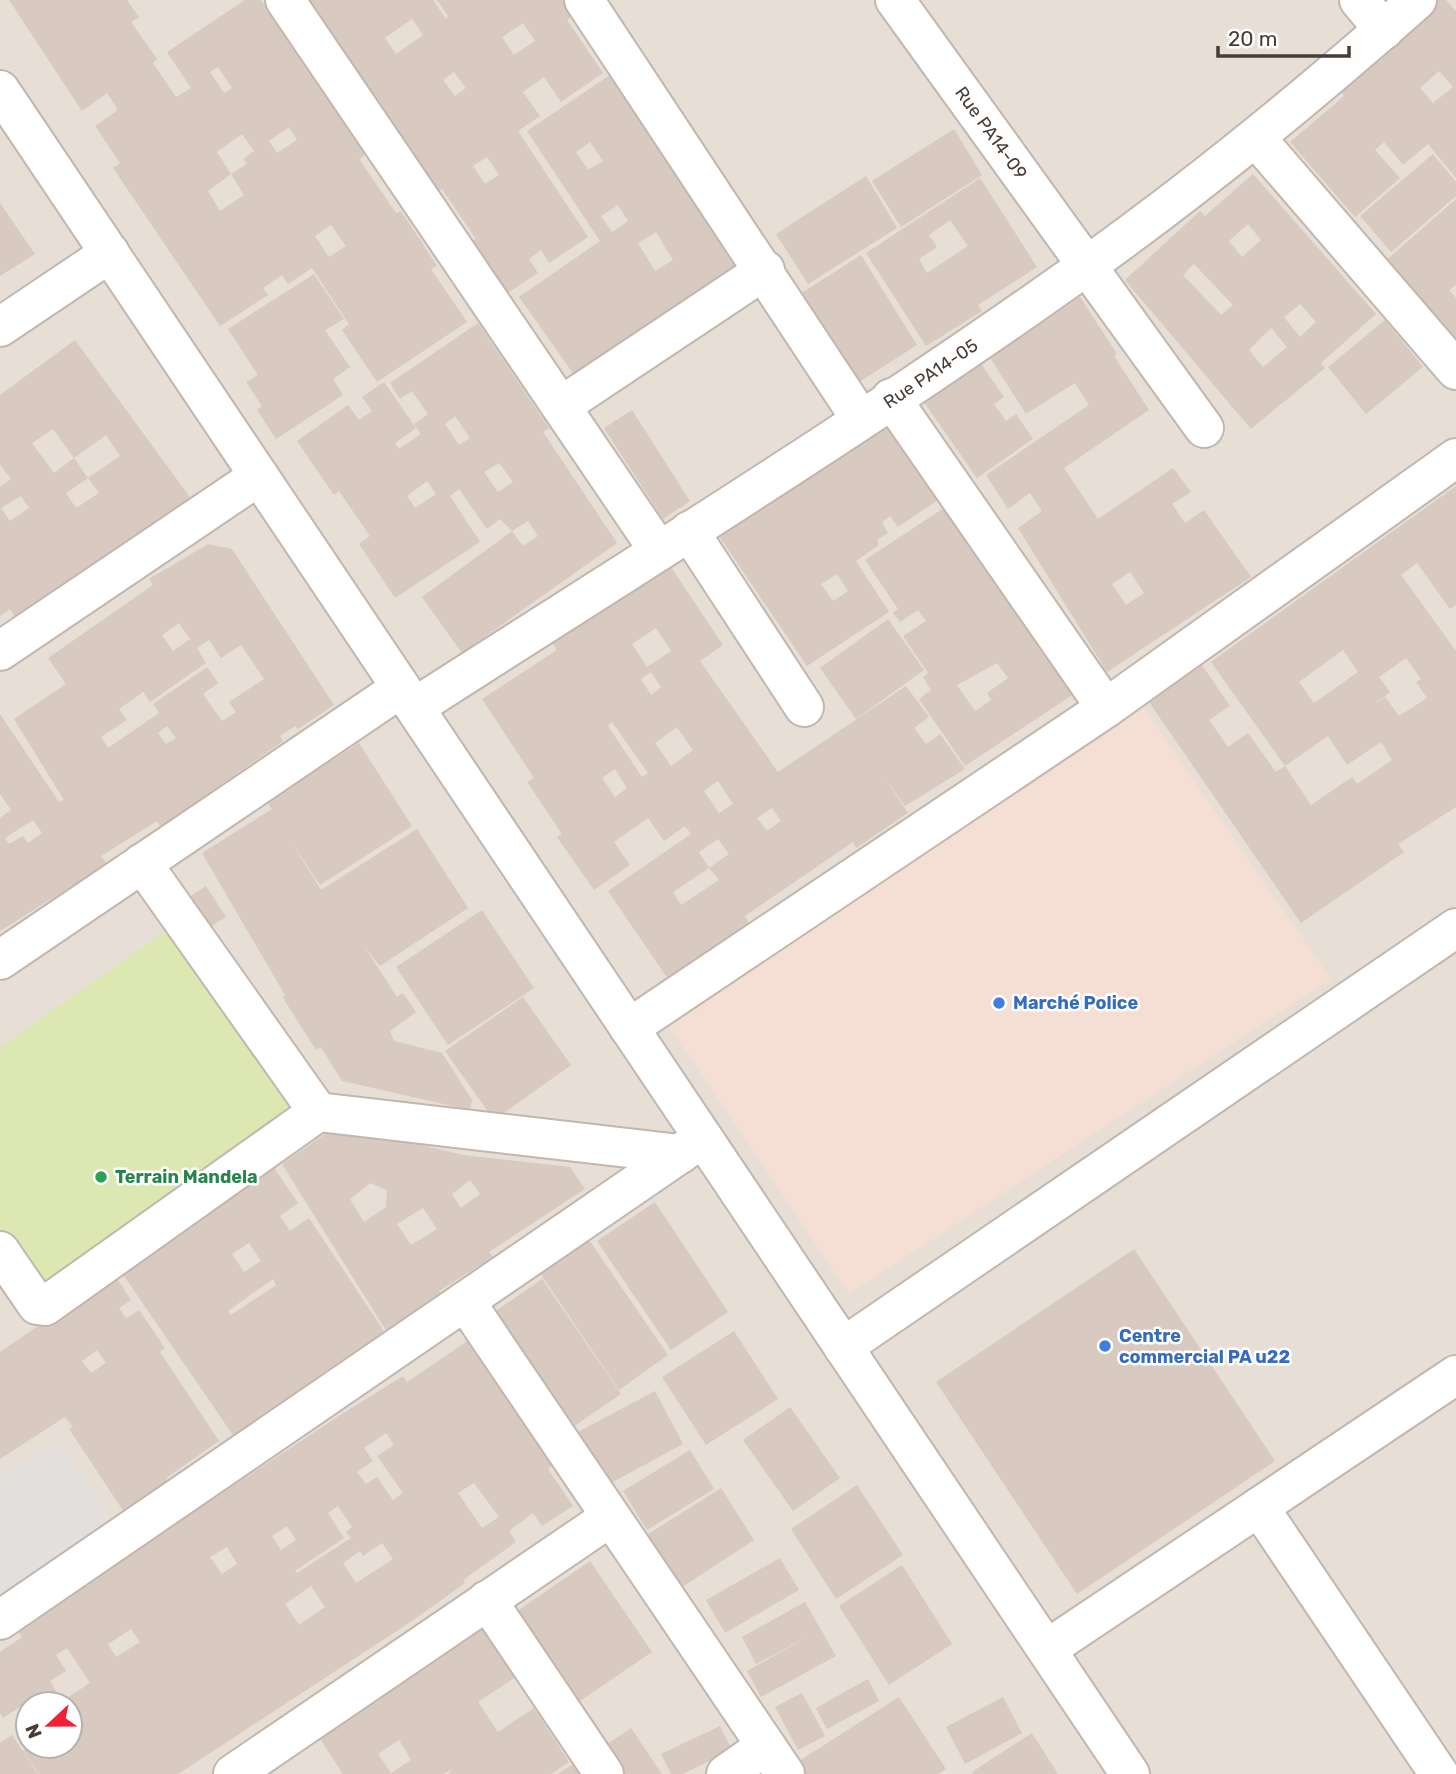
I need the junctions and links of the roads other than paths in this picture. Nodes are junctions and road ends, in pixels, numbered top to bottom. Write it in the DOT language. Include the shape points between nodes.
graph roads {
  1 [pos="285,0"];
  2 [pos="584,0"];
  3 [pos="895,0"];
  4 [pos="1359,0"];
  5 [pos="1417,0"];
  6 [pos="1384,30"];
  7 [pos="0,90"];
  8 [pos="1256,138"];
  9 [pos="110,253"];
  10 [pos="1085,267"];
  11 [pos="765,270"];
  12 [pos="0,327"];
  13 [pos="1456,370"];
  14 [pos="561,406"];
  15 [pos="876,408"];
  16 [pos="1204,428"];
  17 [pos="1456,458"];
  18 [pos="259,476"];
  19 [pos="674,541"];
  20 [pos="0,651"];
  21 [pos="408,698"];
  22 [pos="804,707"];
  23 [pos="1105,708"];
  24 [pos="142,863"];
  25 [pos="1456,928"];
  26 [pos="0,960"];
  27 [pos="629,1028"];
  28 [pos="317,1112"];
  29 [pos="692,1146"];
  30 [pos="0,1251"];
  31 [pos="465,1301"];
  32 [pos="844,1347"];
  33 [pos="1456,1375"];
  34 [pos="1259,1507"];
  35 [pos="609,1518"];
  36 [pos="488,1600"];
  37 [pos="0,1620"];
  38 [pos="1047,1649"];
  39 [pos="776,1760"];
  40 [pos="233,1774"];
  41 [pos="604,1774"];
  42 [pos="726,1774"];
  43 [pos="1130,1774"];
  44 [pos="1439,1774"];
  1 -- 14 [label="street"];
  2 -- 11 [label="street"];
  3 -- 10 [label="street, Rue PA14-09"];
  4 -- 6 [label="street"];
  5 -- 6 [label="street, Rue PA14-05"];
  6 -- 8 [label="street, Rue PA14-05"];
  7 -- 9 [label="street"];
  8 -- 10 [label="street, Rue PA14-05"];
  8 -- 13 [label="street"];
  9 -- 12 [label="street"];
  9 -- 18 [label="street"];
  10 -- 15 [label="street, Rue PA14-05"];
  10 -- 16 [label="street, Rue PA14-09"];
  11 -- 14 [label="street"];
  11 -- 15 [label="street"];
  14 -- 19 [label="street"];
  15 -- 19 [label="street, Rue PA14-05"];
  15 -- 23 [label="street"];
  17 -- 23 [label="street"];
  18 -- 20 [label="street"];
  18 -- 21 [label="street"];
  19 -- 21 [label="street, Rue PA14-05"];
  19 -- 22 [label="street"];
  21 -- 24 [label="street, Rue PA14-05"];
  21 -- 27 [label="street"];
  23 -- 27 [label="street"];
  24 -- 26 [label="street, Rue PA14-05"];
  24 -- 28 [label="street"];
  25 -- 32 [label="street"];
  27 -- 29 [label="street"];
  28 -- 29 [label="street"];
  28 -- 30 [label="street" via="45,1306 37,1305"];
  29 -- 31 [label="street"];
  29 -- 32 [label="street"];
  31 -- 35 [label="street"];
  31 -- 37 [label="street"];
  32 -- 38 [label="street"];
  33 -- 34 [label="street"];
  34 -- 38 [label="street"];
  34 -- 44 [label="street"];
  35 -- 36 [label="street"];
  35 -- 39 [label="street"];
  36 -- 40 [label="street"];
  36 -- 41 [label="street"];
  38 -- 43 [label="street"];
  39 -- 42 [label="street"];
}
